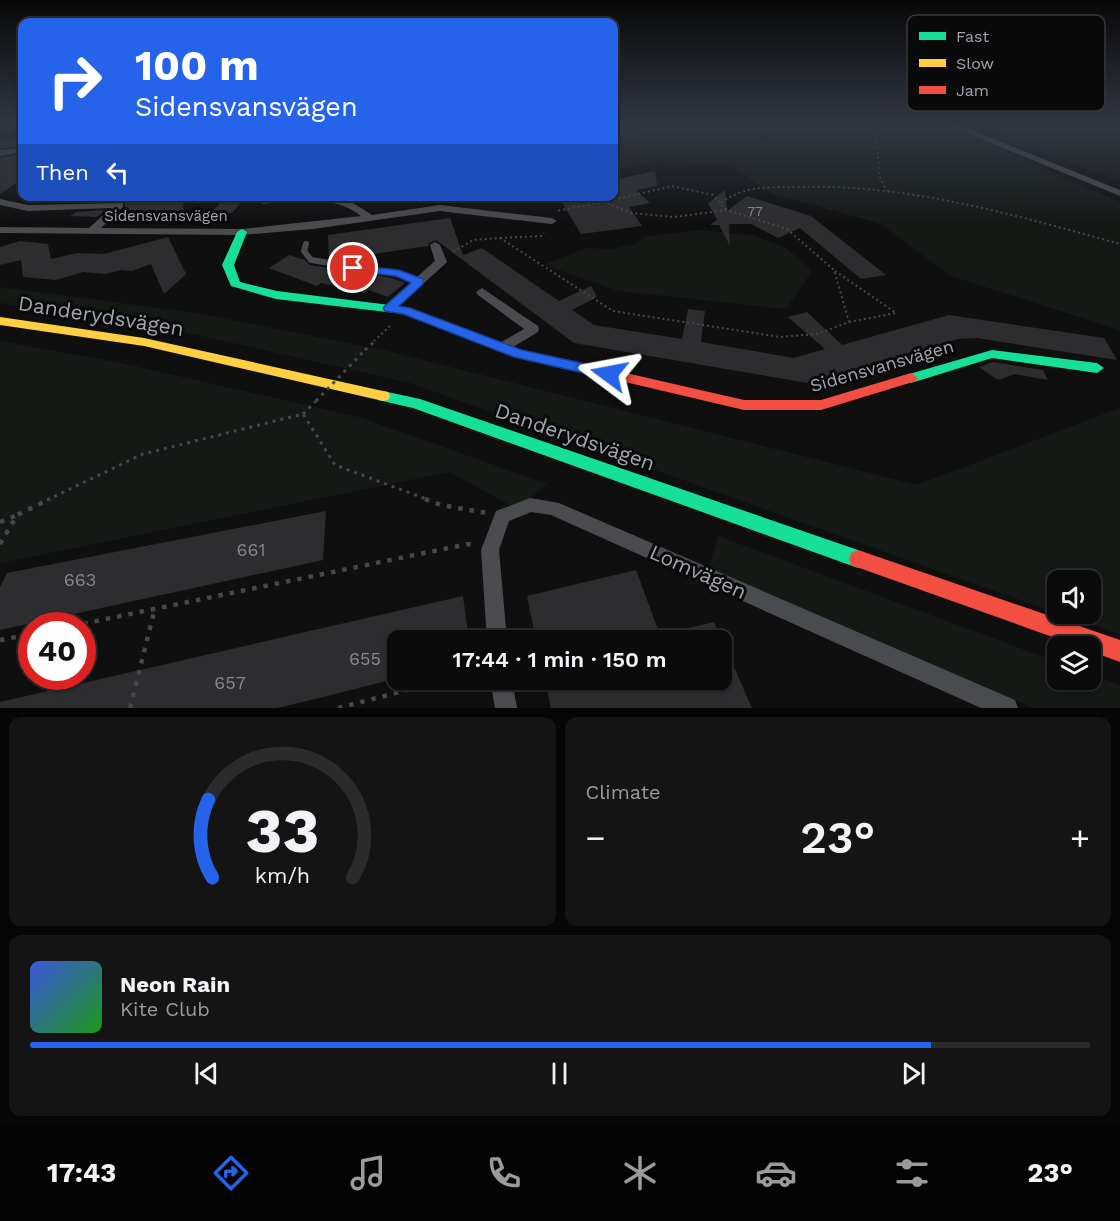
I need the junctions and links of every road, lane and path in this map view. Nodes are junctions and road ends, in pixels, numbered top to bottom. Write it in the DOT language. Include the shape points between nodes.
graph roads {
  1 [pos="878,158"];
  2 [pos="1033,158"];
  3 [pos="887,191"];
  4 [pos="1120,193"];
  5 [pos="618,199"];
  6 [pos="334,201"];
  7 [pos="608,201"];
  8 [pos="0,202"];
  9 [pos="604,202"];
  10 [pos="721,203"];
  11 [pos="727,210"];
  12 [pos="370,218"];
  13 [pos="552,221"];
  14 [pos="0,230"];
  15 [pos="90,232"];
  16 [pos="242,232"];
  17 [pos="500,238"];
  18 [pos="306,244"];
  19 [pos="1120,244"];
  20 [pos="435,245"];
  21 [pos="452,254"];
  22 [pos="834,270"];
  23 [pos="419,282"];
  24 [pos="482,292"];
  25 [pos="389,308"];
  26 [pos="406,310"];
  27 [pos="0,321"];
  28 [pos="849,322"];
  29 [pos="503,347"];
  30 [pos="1097,368"];
  31 [pos="303,414"];
  32 [pos="17,515"];
  33 [pos="502,516"];
  34 [pos="0,522"];
  35 [pos="0,544"];
  36 [pos="490,550"];
  37 [pos="155,608"];
  38 [pos="96,621"];
  39 [pos="496,630"];
  40 [pos="18,637"];
  41 [pos="0,640"];
  42 [pos="1120,651"];
  43 [pos="407,690"];
  44 [pos="503,690"];
  45 [pos="130,708"];
  46 [pos="338,708"];
  47 [pos="506,708"];
  48 [pos="1007,708"];
  1 -- 3 [label="path" via="879,175"];
  2 -- 4 [label="street"];
  3 -- 10 [label="path" via="842,185 764,186 744,189"];
  3 -- 19 [label="path" via="1012,216"];
  5 -- 10 [label="path" via="672,186 713,195"];
  6 -- 12 [label="street" via="359,208"];
  7 -- 9 [label="path"];
  8 -- 15 [label="street, Sidensvansvägen" via="28,208 120,205"];
  9 -- 11 [label="path" via="631,213 674,218"];
  9 -- 13 [label="path" via="552,211"];
  10 -- 11 [label="path"];
  11 -- 22 [label="path" via="787,229"];
  12 -- 13 [label="street, Sidensvansvägen" via="440,208"];
  12 -- 16 [label="street, Sidensvansvägen"];
  13 -- 17 [label="path" via="542,236"];
  14 -- 15 [label="street, Sidensvansvägen"];
  15 -- 16 [label="street, Sidensvansvägen"];
  16 -- 25 [label="street, Sidensvansvägen" via="228,265 235,284 276,295"];
  17 -- 21 [label="path" via="473,240"];
  17 -- 28 [label="path" via="613,311 780,337 817,334"];
  18 -- 23 [label="lane" via="304,251 311,260 399,273"];
  20 -- 23 [label="street" via="441,262"];
  22 -- 28 [label="path"];
  22 -- 28 [label="path" via="896,313"];
  23 -- 25 [label="street"];
  24 -- 29 [label="street" via="533,329"];
  25 -- 26 [label="street, Sidensvansvägen"];
  26 -- 29 [label="street, Sidensvansvägen"];
  26 -- 31 [label="path, bridge"];
  27 -- 42 [label="street, Danderydsvägen" via="144,342 414,402"];
  29 -- 30 [label="street, Sidensvansvägen" via="519,354 744,405 821,405 992,354"];
  31 -- 32 [label="path" via="143,454"];
  31 -- 33 [label="path" via="335,465 441,505"];
  32 -- 34 [label="path"];
  32 -- 35 [label="path"];
  33 -- 36 [label="street"];
  33 -- 48 [label="street, Lomvägen" via="530,505 553,508"];
  36 -- 37 [label="path" via="468,544"];
  36 -- 39 [label="street"];
  37 -- 38 [label="path"];
  37 -- 45 [label="path"];
  40 -- 41 [label="path"];
  43 -- 46 [label="path"];
  44 -- 47 [label="street"];
}
